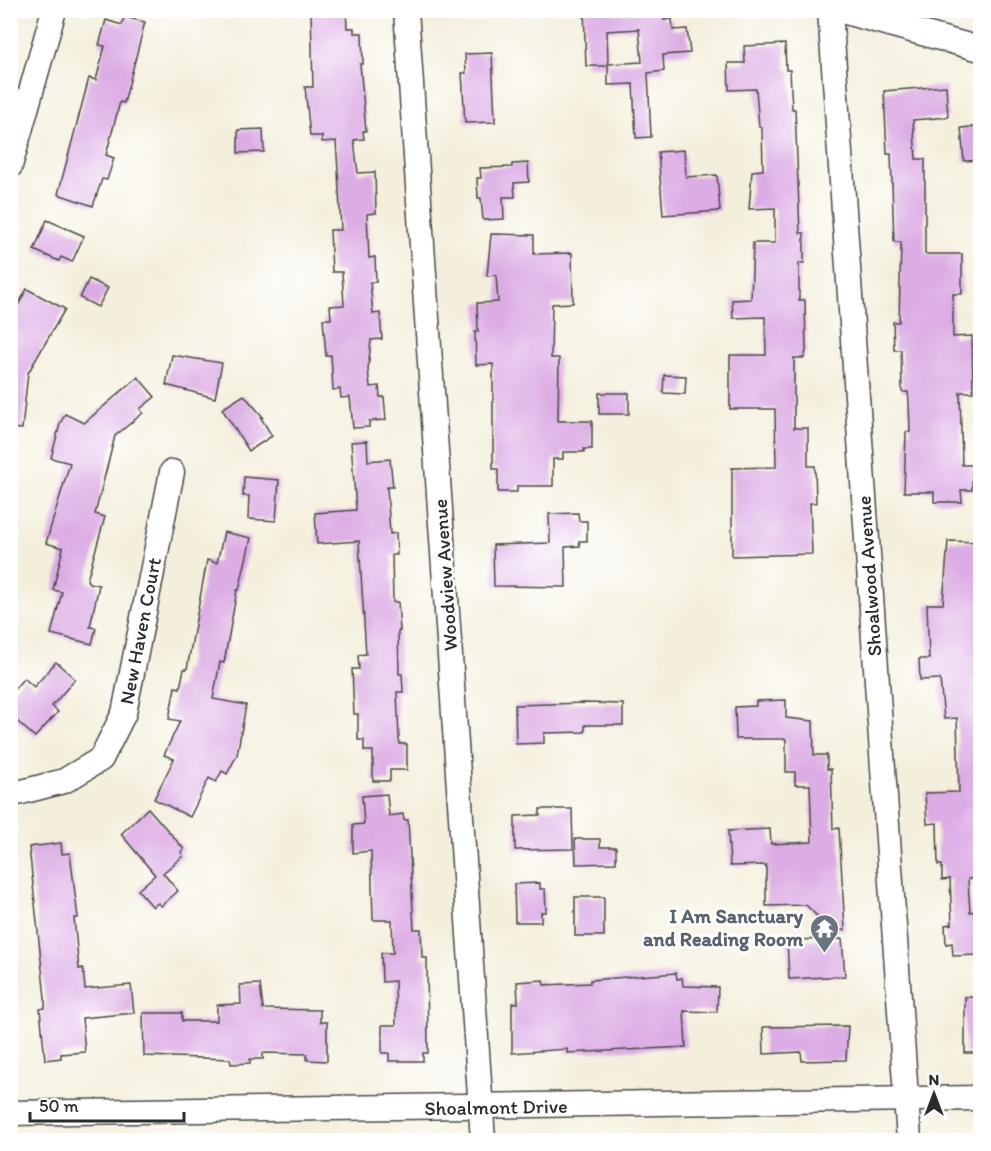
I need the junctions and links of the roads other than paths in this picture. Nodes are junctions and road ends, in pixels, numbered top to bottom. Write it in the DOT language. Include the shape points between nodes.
graph roads {
  1 [pos="54,10"];
  2 [pos="406,10"];
  3 [pos="830,10"];
  4 [pos="838,10"];
  5 [pos="981,50"];
  6 [pos="10,166"];
  7 [pos="172,472"];
  8 [pos="10,795"];
  9 [pos="981,1098"];
  10 [pos="906,1099"];
  11 [pos="482,1107"];
  12 [pos="10,1113"];
  13 [pos="483,1140"];
  14 [pos="909,1140"];
  1 -- 6 [label="street"];
  2 -- 11 [label="street, Woodview Avenue"];
  3 -- 10 [label="street, Shoalwood Avenue"];
  4 -- 5 [label="street"];
  7 -- 8 [label="street, New Haven Court" via="124,713 101,759 64,781"];
  9 -- 10 [label="street, Shoalmont Drive"];
  10 -- 11 [label="street, Shoalmont Drive"];
  10 -- 14 [label="street, Shoalwood Avenue"];
  11 -- 12 [label="street, Shoalmont Drive"];
  11 -- 13 [label="street, Woodview Avenue"];
}
